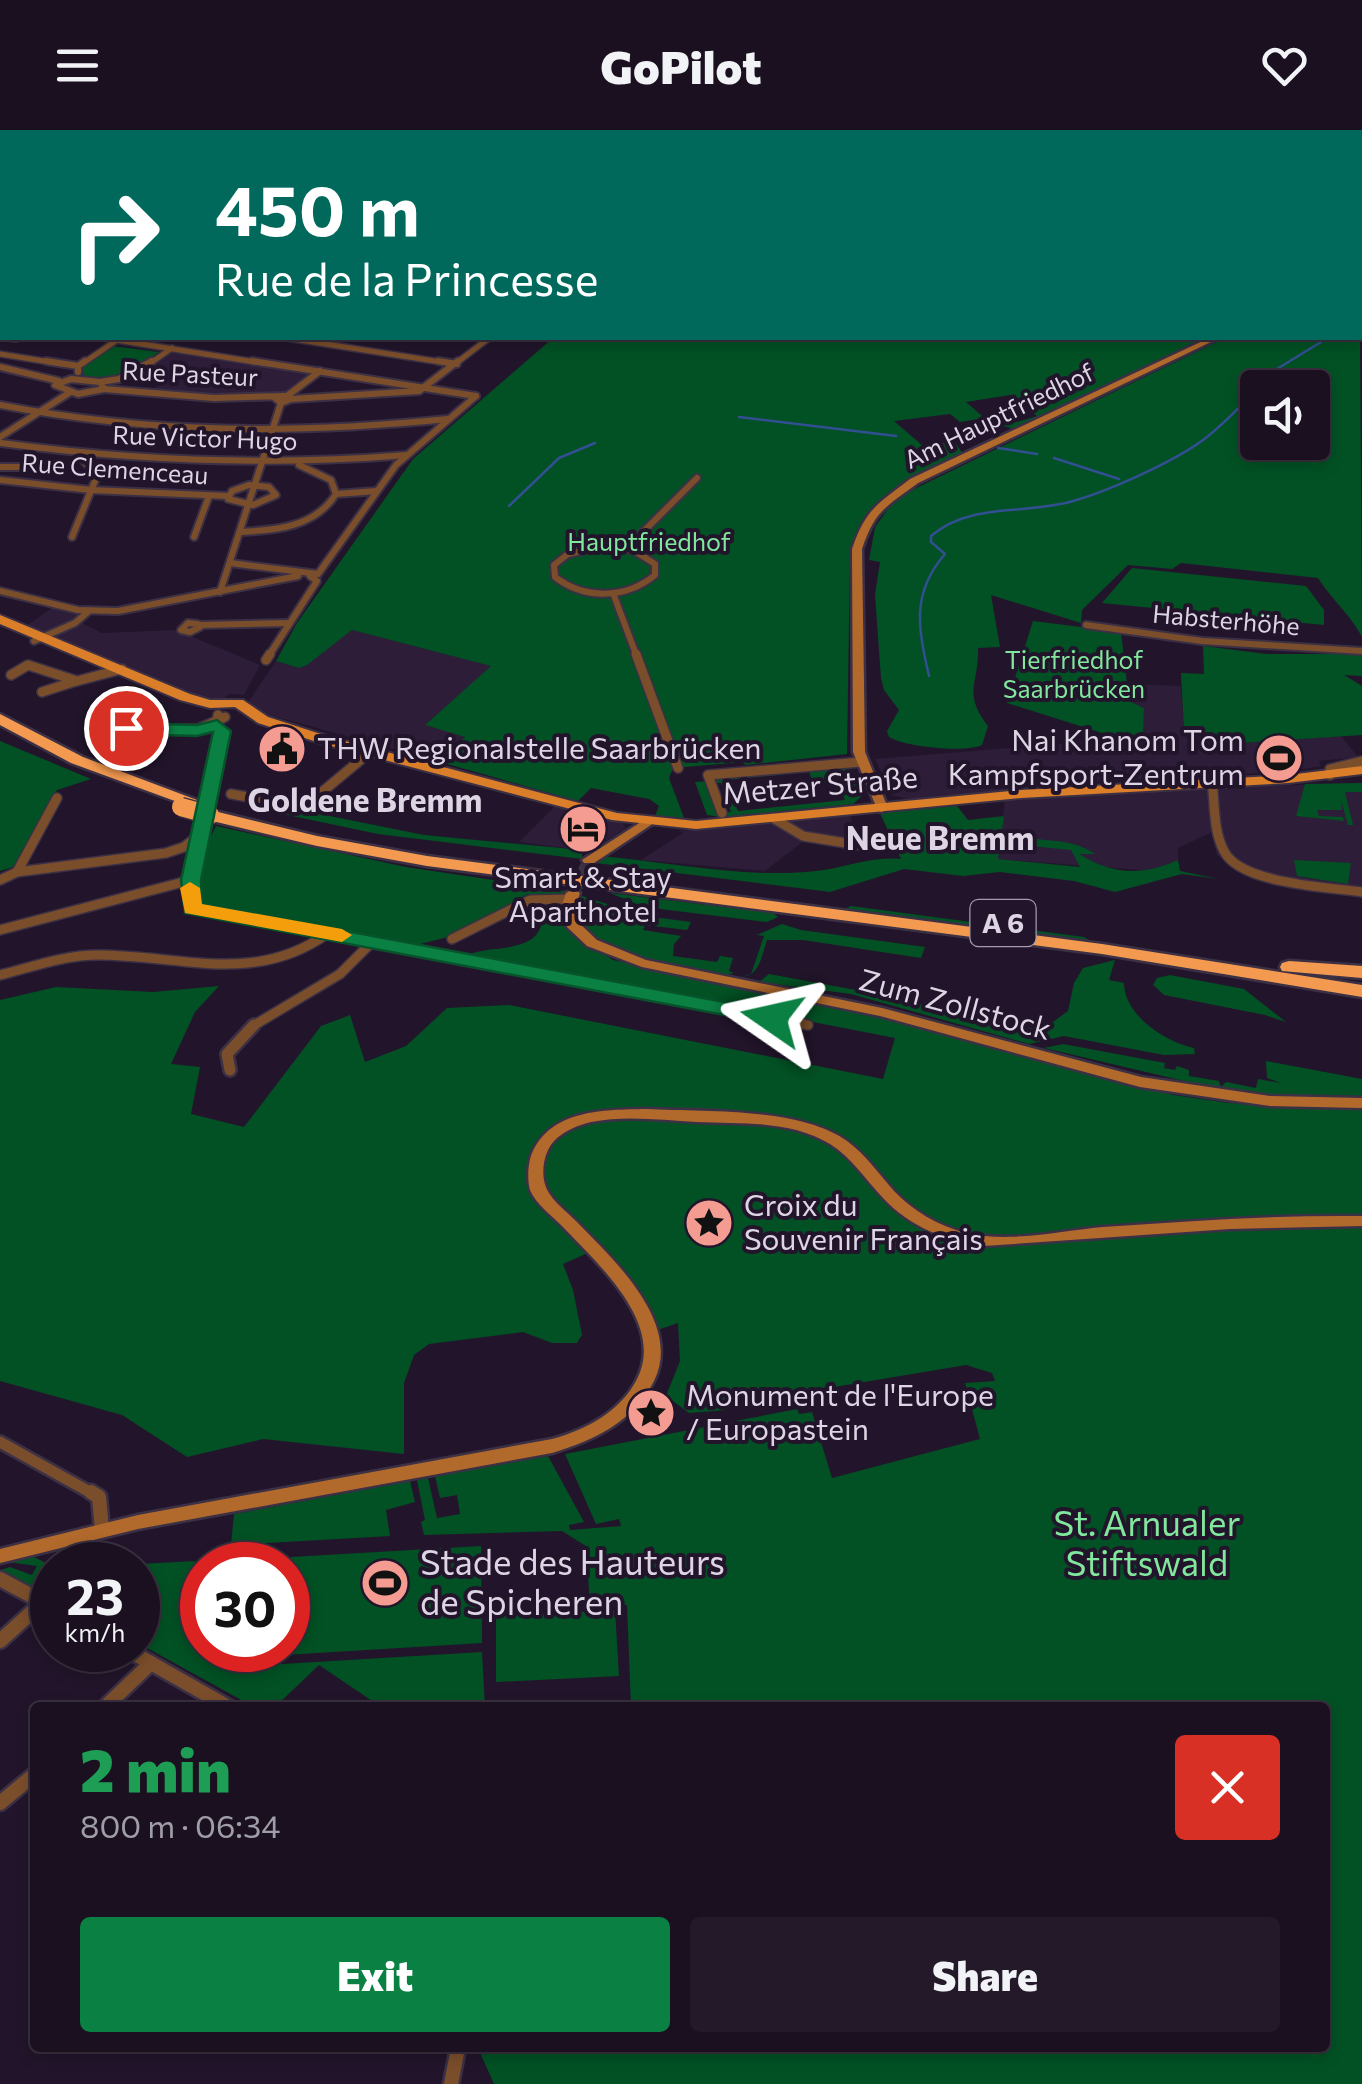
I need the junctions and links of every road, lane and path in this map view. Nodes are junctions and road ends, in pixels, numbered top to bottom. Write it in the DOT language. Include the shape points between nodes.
graph roads {
  1 [pos="118,340"];
  2 [pos="152,340"];
  3 [pos="299,340"];
  4 [pos="486,340"];
  5 [pos="1210,340"];
  6 [pos="145,344"];
  7 [pos="172,348"];
  8 [pos="0,354"];
  9 [pos="457,364"];
  10 [pos="78,366"];
  11 [pos="0,367"];
  12 [pos="320,371"];
  13 [pos="79,378"];
  14 [pos="58,381"];
  15 [pos="102,385"];
  16 [pos="427,388"];
  17 [pos="70,393"];
  18 [pos="284,399"];
  19 [pos="0,405"];
  20 [pos="38,412"];
  21 [pos="448,419"];
  22 [pos="272,430"];
  23 [pos="0,440"];
  24 [pos="77,453"];
  25 [pos="407,455"];
  26 [pos="262,462"];
  27 [pos="289,462"];
  28 [pos="0,467"];
  29 [pos="35,467"];
  30 [pos="697,478"];
  31 [pos="0,480"];
  32 [pos="256,485"];
  33 [pos="91,490"];
  34 [pos="377,491"];
  35 [pos="336,494"];
  36 [pos="209,496"];
  37 [pos="228,496"];
  38 [pos="248,505"];
  39 [pos="241,532"];
  40 [pos="72,536"];
  41 [pos="194,537"];
  42 [pos="626,549"];
  43 [pos="230,563"];
  44 [pos="308,576"];
  45 [pos="0,591"];
  46 [pos="220,592"];
  47 [pos="614,593"];
  48 [pos="89,611"];
  49 [pos="0,623"];
  50 [pos="290,623"];
  51 [pos="1086,625"];
  52 [pos="196,628"];
  53 [pos="46,636"];
  54 [pos="1362,651"];
  55 [pos="266,660"];
  56 [pos="116,670"];
  57 [pos="11,676"];
  58 [pos="76,680"];
  59 [pos="42,692"];
  60 [pos="224,714"];
  61 [pos="0,719"];
  62 [pos="0,731"];
  63 [pos="91,733"];
  64 [pos="325,740"];
  65 [pos="370,752"];
  66 [pos="1362,761"];
  67 [pos="861,762"];
  68 [pos="678,768"];
  69 [pos="1330,775"];
  70 [pos="1360,775"];
  71 [pos="1212,782"];
  72 [pos="57,798"];
  73 [pos="185,803"];
  74 [pos="882,808"];
  75 [pos="232,809"];
  76 [pos="722,812"];
  77 [pos="208,818"];
  78 [pos="773,818"];
  79 [pos="647,822"];
  80 [pos="864,846"];
  81 [pos="589,860"];
  82 [pos="17,872"];
  83 [pos="0,880"];
  84 [pos="191,880"];
  85 [pos="1362,892"];
  86 [pos="571,896"];
  87 [pos="0,930"];
  88 [pos="328,932"];
  89 [pos="452,940"];
  90 [pos="373,942"];
  91 [pos="1083,947"];
  92 [pos="1289,968"];
  93 [pos="1362,972"];
  94 [pos="0,976"];
  95 [pos="1362,981"];
  96 [pos="1362,991"];
  97 [pos="1362,1004"];
  98 [pos="808,1025"];
  99 [pos="230,1070"];
  100 [pos="1362,1103"];
  101 [pos="1362,1221"];
  102 [pos="0,1442"];
  103 [pos="93,1532"];
  104 [pos="0,1556"];
  105 [pos="0,1580"];
  106 [pos="30,1596"];
  107 [pos="30,1618"];
  108 [pos="0,1641"];
  109 [pos="160,1668"];
  110 [pos="142,1672"];
  111 [pos="110,1702"];
  112 [pos="219,1702"];
  113 [pos="30,1778"];
  114 [pos="0,1803"];
  115 [pos="457,2052"];
  116 [pos="451,2084"];
  1 -- 6 [label="street"];
  1 -- 10 [label="street"];
  2 -- 6 [label="street"];
  3 -- 9 [label="street"];
  4 -- 9 [label="street"];
  5 -- 67 [label="street, Am Hauptfriedhof" via="914,481 874,511 857,557"];
  6 -- 7 [label="street"];
  7 -- 12 [label="street"];
  7 -- 15 [label="street"];
  8 -- 10 [label="street"];
  9 -- 16 [label="street"];
  10 -- 13 [label="street"];
  11 -- 14 [label="street, Rue Pasteur"];
  12 -- 16 [label="street"];
  12 -- 18 [label="street"];
  13 -- 14 [label="street, Rue Pasteur"];
  13 -- 15 [label="street, Rue Pasteur"];
  14 -- 17 [label="street" via="56,387"];
  15 -- 17 [label="street, Rue Pasteur"];
  15 -- 18 [label="street, Rue Pasteur"];
  16 -- 18 [label="street, Rue Pasteur"];
  16 -- 21 [label="street" via="476,396"];
  17 -- 20 [label="street"];
  18 -- 22 [label="street"];
  19 -- 20 [label="street"];
  20 -- 22 [label="street" via="144,426"];
  20 -- 23 [label="street"];
  21 -- 22 [label="street"];
  21 -- 25 [label="street"];
  22 -- 26 [label="street"];
  23 -- 24 [label="street, Rue Victor Hugo"];
  24 -- 26 [label="street, Rue Victor Hugo"];
  24 -- 33 [label="street" via="95,472"];
  25 -- 27 [label="street, Rue Victor Hugo"];
  25 -- 34 [label="street"];
  26 -- 27 [label="street, Rue Victor Hugo"];
  26 -- 32 [label="street"];
  27 -- 35 [label="street" via="325,475"];
  28 -- 29 [label="street"];
  30 -- 42 [label="street"];
  31 -- 33 [label="street, Rue Clemenceau"];
  32 -- 37 [label="street, Rue Clemenceau"];
  32 -- 38 [label="street"];
  32 -- 38 [label="street, Rue Clemenceau" via="276,495"];
  33 -- 36 [label="street, Rue Clemenceau"];
  33 -- 40 [label="street"];
  34 -- 35 [label="street"];
  34 -- 44 [label="street" via="320,572"];
  35 -- 39 [label="street" via="307,520"];
  36 -- 37 [label="street, Rue Clemenceau"];
  36 -- 41 [label="street"];
  37 -- 38 [label="street, Rue Clemenceau"];
  38 -- 39 [label="street"];
  39 -- 43 [label="street"];
  42 -- 47 [label="street" via="650,558 656,570 646,584"];
  42 -- 47 [label="street" via="580,550 554,568 571,588"];
  43 -- 44 [label="street"];
  43 -- 46 [label="street"];
  44 -- 46 [label="street"];
  44 -- 50 [label="street" via="316,582"];
  45 -- 48 [label="street"];
  46 -- 48 [label="street"];
  47 -- 68 [label="street"];
  48 -- 53 [label="street"];
  49 -- 53 [label="main road"];
  50 -- 52 [label="street"];
  50 -- 55 [label="street"];
  51 -- 54 [label="street, Habsterhöhe" via="1202,642"];
  53 -- 56 [label="main road"];
  56 -- 58 [label="street"];
  56 -- 60 [label="main road"];
  57 -- 58 [label="street" via="28,665"];
  58 -- 59 [label="street"];
  60 -- 63 [label="street" via="197,730"];
  60 -- 64 [label="main road, Metzer Straße"];
  60 -- 64 [label="main road, Metzer Straße"];
  60 -- 77 [label="street"];
  61 -- 73 [label="highway" via="77,760"];
  62 -- 73 [label="highway" via="93,777"];
  64 -- 65 [label="main road, Metzer Straße"];
  65 -- 75 [label="street" via="304,807"];
  65 -- 79 [label="main road, Metzer Straße"];
  66 -- 69 [label="street, Metzer Straße" via="1330,769"];
  67 -- 74 [label="street, Am Hauptfriedhof"];
  67 -- 76 [label="street" via="708,775"];
  69 -- 70 [label="main road, Metzer Straße"];
  69 -- 71 [label="main road, Metzer Straße"];
  71 -- 74 [label="main road, Metzer Straße"];
  71 -- 85 [label="street" via="1222,847 1235,864"];
  72 -- 82 [label="street"];
  73 -- 77 [label="highway, bridge"];
  74 -- 78 [label="main road, Metzer Straße"];
  75 -- 77 [label="highway, A 6"];
  75 -- 91 [label="highway, A 6" via="332,844 470,867"];
  75 -- 92 [label="highway, A 6" via="438,852 973,918"];
  77 -- 82 [label="street" via="184,848 166,854"];
  77 -- 84 [label="street"];
  78 -- 79 [label="main road, Metzer Straße"];
  78 -- 80 [label="street" via="803,836"];
  79 -- 81 [label="street"];
  82 -- 83 [label="street"];
  84 -- 87 [label="street"];
  84 -- 88 [label="street" via="192,908"];
  86 -- 89 [label="street, Zum Zollstock" via="530,900"];
  86 -- 100 [label="street, Zum Zollstock" via="568,918 578,931 602,950 642,963 882,1012 1154,1085 1270,1101"];
  88 -- 90 [label="street"];
  88 -- 94 [label="street" via="310,950 271,962 86,956"];
  90 -- 98 [label="street"];
  90 -- 99 [label="street" via="340,976 242,1032 226,1054"];
  91 -- 96 [label="highway, A 6"];
  91 -- 97 [label="highway"];
  92 -- 93 [label="highway"];
  92 -- 95 [label="highway, A 6"];
  101 -- 103 [label="street" via="1236,1222 982,1240 940,1230 908,1212 858,1158 812,1130 651,1114 583,1118 543,1143 532,1166 538,1190 613,1273 652,1332 654,1358 645,1386 605,1426 552,1446"];
  102 -- 103 [label="street" via="99,1497"];
  103 -- 104 [label="street"];
  105 -- 106 [label="street"];
  107 -- 108 [label="street"];
  109 -- 112 [label="street"];
  110 -- 111 [label="street"];
  113 -- 114 [label="street"];
  115 -- 116 [label="street"];
}
